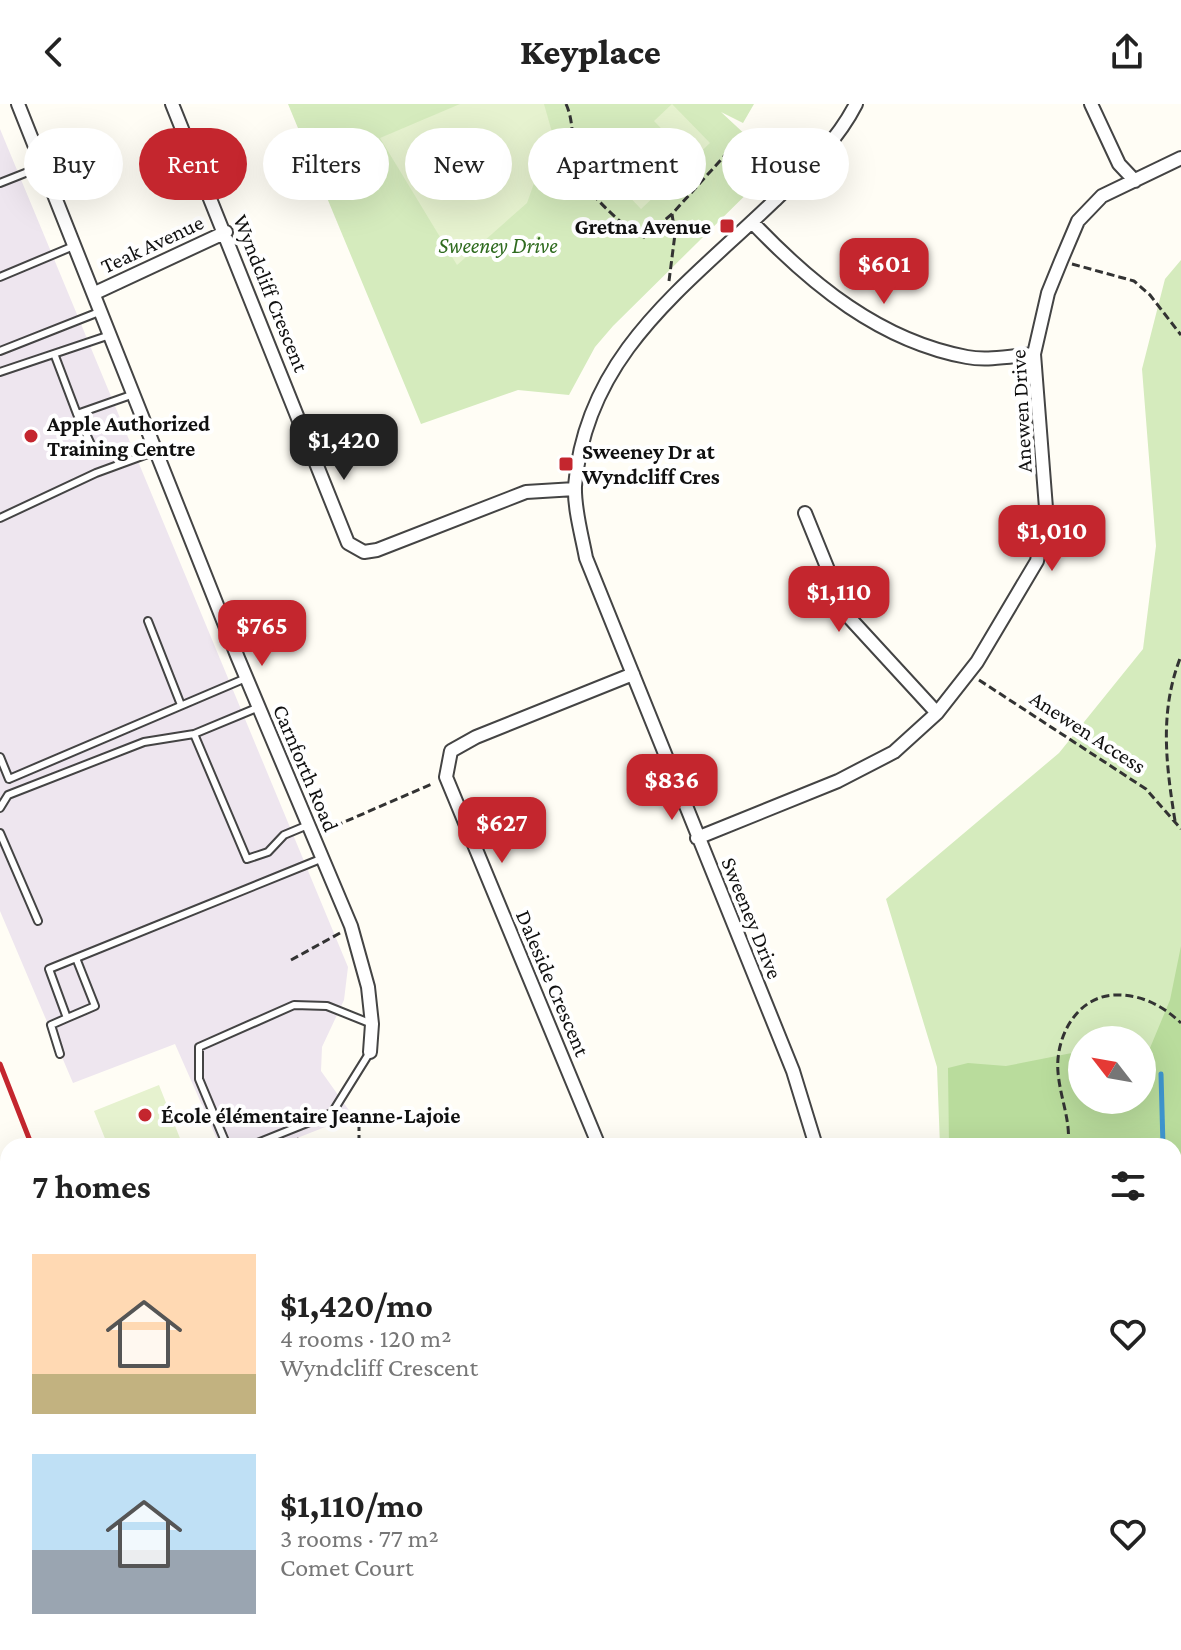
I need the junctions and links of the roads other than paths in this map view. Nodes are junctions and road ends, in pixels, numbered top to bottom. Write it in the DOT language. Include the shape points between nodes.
graph roads {
  1 [pos="18,104"];
  2 [pos="172,104"];
  3 [pos="856,104"];
  4 [pos="1091,104"];
  5 [pos="28,128"];
  6 [pos="1181,158"];
  7 [pos="24,174"];
  8 [pos="1135,181"];
  9 [pos="0,183"];
  10 [pos="57,200"];
  11 [pos="752,222"];
  12 [pos="226,232"];
  13 [pos="76,245"];
  14 [pos="0,277"];
  15 [pos="95,293"];
  16 [pos="102,311"];
  17 [pos="111,334"];
  18 [pos="0,351"];
  19 [pos="1034,354"];
  20 [pos="55,356"];
  21 [pos="0,372"];
  22 [pos="134,394"];
  23 [pos="77,414"];
  24 [pos="94,451"];
  25 [pos="156,451"];
  26 [pos="575,489"];
  27 [pos="805,513"];
  28 [pos="0,518"];
  29 [pos="148,621"];
  30 [pos="633,674"];
  31 [pos="246,678"];
  32 [pos="181,705"];
  33 [pos="259,707"];
  34 [pos="937,713"];
  35 [pos="194,734"];
  36 [pos="0,757"];
  37 [pos="0,808"];
  38 [pos="308,824"];
  39 [pos="0,833"];
  40 [pos="697,838"];
  41 [pos="323,858"];
  42 [pos="38,921"];
  43 [pos="76,958"];
  44 [pos="67,1018"];
  45 [pos="372,1024"];
  46 [pos="370,1052"];
  47 [pos="60,1054"];
  48 [pos="224,1138"];
  49 [pos="270,1138"];
  50 [pos="596,1138"];
  51 [pos="814,1138"];
  1 -- 5 [label="street, Carnforth Road"];
  2 -- 12 [label="street, Wyndcliff Crescent"];
  3 -- 11 [label="street, Sweeney Drive" via="822,155"];
  4 -- 8 [label="street" via="1119,164"];
  6 -- 8 [label="street, Anewen Drive"];
  7 -- 9 [label="lane"];
  8 -- 19 [label="street, Anewen Drive" via="1102,196 1078,221 1048,293"];
  10 -- 13 [label="street, Carnforth Road"];
  11 -- 19 [label="street" via="853,312 969,358"];
  11 -- 26 [label="street, Sweeney Drive" via="632,339 586,423"];
  12 -- 15 [label="street, Teak Avenue"];
  12 -- 26 [label="street, Wyndcliff Crescent" via="348,543 364,552 377,550 526,492"];
  13 -- 14 [label="lane"];
  13 -- 15 [label="street, Carnforth Road"];
  15 -- 16 [label="street, Carnforth Road"];
  16 -- 17 [label="street, Carnforth Road"];
  16 -- 18 [label="lane"];
  17 -- 20 [label="lane"];
  17 -- 22 [label="street, Carnforth Road"];
  19 -- 34 [label="street, Anewen Drive" via="1046,508 1037,561"];
  20 -- 21 [label="lane"];
  20 -- 23 [label="lane"];
  22 -- 23 [label="lane"];
  22 -- 25 [label="street, Carnforth Road"];
  23 -- 24 [label="lane"];
  25 -- 28 [label="lane"];
  25 -- 31 [label="street, Carnforth Road"];
  26 -- 30 [label="street, Sweeney Drive" via="586,558"];
  27 -- 34 [label="street" via="846,614"];
  29 -- 32 [label="lane"];
  30 -- 40 [label="street, Sweeney Drive"];
  30 -- 50 [label="street, Daleside Crescent" via="476,737 451,751 446,777"];
  31 -- 32 [label="lane"];
  31 -- 33 [label="street, Carnforth Road"];
  32 -- 36 [label="lane" via="9,779"];
  33 -- 35 [label="lane"];
  33 -- 38 [label="street, Carnforth Road"];
  34 -- 40 [label="street, Anewen Drive" via="894,752 838,781"];
  35 -- 37 [label="lane" via="144,742 8,795"];
  35 -- 38 [label="lane" via="247,859 268,852 284,835"];
  38 -- 41 [label="street, Carnforth Road"];
  39 -- 42 [label="lane"];
  40 -- 51 [label="street, Sweeney Drive" via="793,1071"];
  41 -- 43 [label="lane"];
  41 -- 45 [label="street, Carnforth Road" via="351,926"];
  43 -- 44 [label="lane" via="49,969"];
  43 -- 44 [label="lane" via="95,1006"];
  44 -- 47 [label="lane" via="51,1025"];
  45 -- 46 [label="street, Carnforth Road"];
  45 -- 48 [label="lane" via="327,1006 294,1005 199,1047 199,1079"];
  46 -- 49 [label="lane" via="332,1113"];
}
